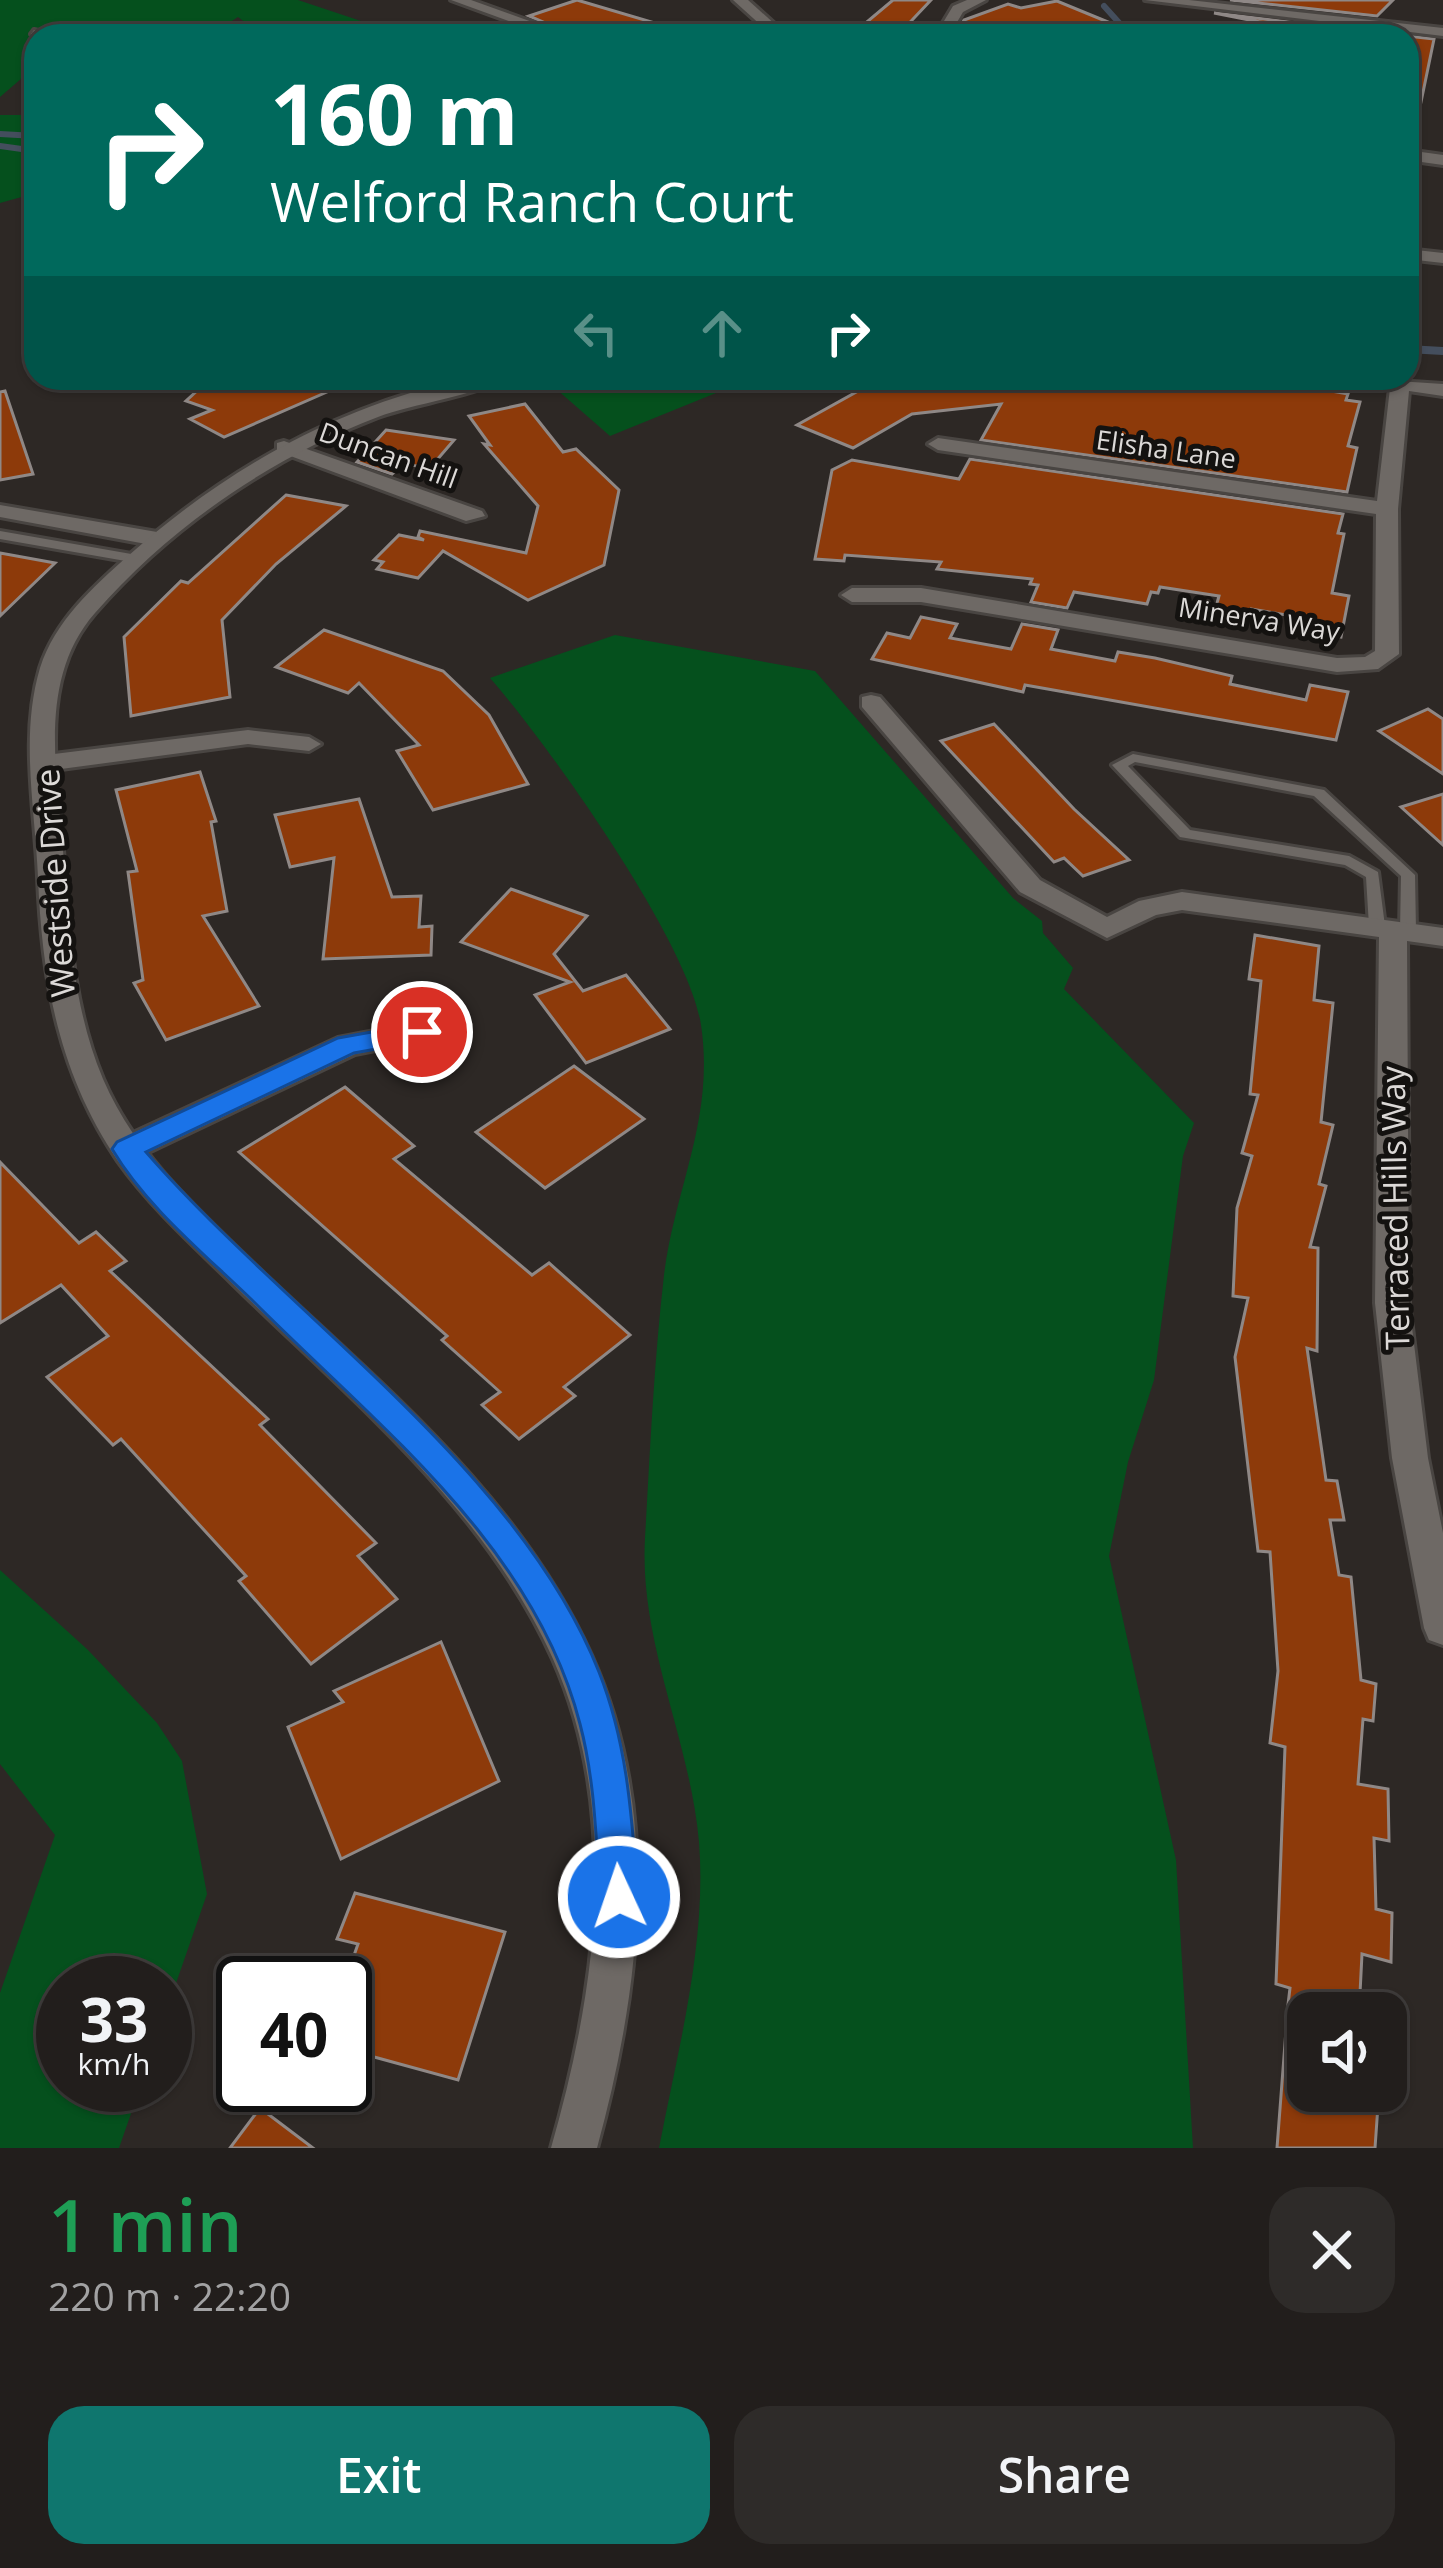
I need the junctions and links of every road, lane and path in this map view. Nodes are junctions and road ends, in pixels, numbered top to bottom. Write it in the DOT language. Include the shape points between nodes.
graph roads {
  1 [pos="458,0"];
  2 [pos="740,0"];
  3 [pos="979,0"];
  4 [pos="1152,0"];
  5 [pos="1291,14"];
  6 [pos="529,24"];
  7 [pos="767,24"];
  8 [pos="949,24"];
  9 [pos="1287,24"];
  10 [pos="1375,24"];
  11 [pos="448,390"];
  12 [pos="1399,390"];
  13 [pos="938,444"];
  14 [pos="284,447"];
  15 [pos="1387,509"];
  16 [pos="0,511"];
  17 [pos="474,516"];
  18 [pos="0,535"];
  19 [pos="147,549"];
  20 [pos="852,596"];
  21 [pos="871,702"];
  22 [pos="310,744"];
  23 [pos="46,764"];
  24 [pos="1392,919"];
  25 [pos="1443,937"];
  26 [pos="422,1032"];
  27 [pos="127,1149"];
  28 [pos="1443,1628"];
  29 [pos="574,2148"];
  1 -- 6 [label="street"];
  2 -- 7 [label="street"];
  3 -- 8 [label="street" via="958,9"];
  4 -- 5 [label="street"];
  5 -- 9 [label="street"];
  5 -- 10 [label="street"];
  11 -- 14 [label="street, Westside Drive" via="363,412"];
  12 -- 15 [label="street, Minerva Way"];
  13 -- 15 [label="street, Elisha Lane"];
  14 -- 17 [label="street, Duncan Hill"];
  14 -- 19 [label="street, Westside Drive"];
  15 -- 20 [label="street, Minerva Way" via="1387,654 1370,664 921,596"];
  16 -- 19 [label="street"];
  18 -- 19 [label="lane"];
  19 -- 23 [label="street, Westside Drive" via="94,599 57,652 46,690"];
  21 -- 24 [label="street" via="1030,886 1107,929 1182,901"];
  22 -- 23 [label="street" via="248,737"];
  23 -- 27 [label="street, Westside Drive" via="67,1031"];
  24 -- 24 [label="lane" via="1408,875 1319,793 1133,758 1119,765 1185,834 1349,861 1373,875"];
  24 -- 25 [label="street"];
  24 -- 28 [label="street, Terraced Hills Way" via="1392,1303 1410,1458"];
  26 -- 27 [label="street" via="348,1045"];
  27 -- 29 [label="street, Westside Drive" via="490,1519 564,1632 610,1774 619,1897 602,2053"];
}
